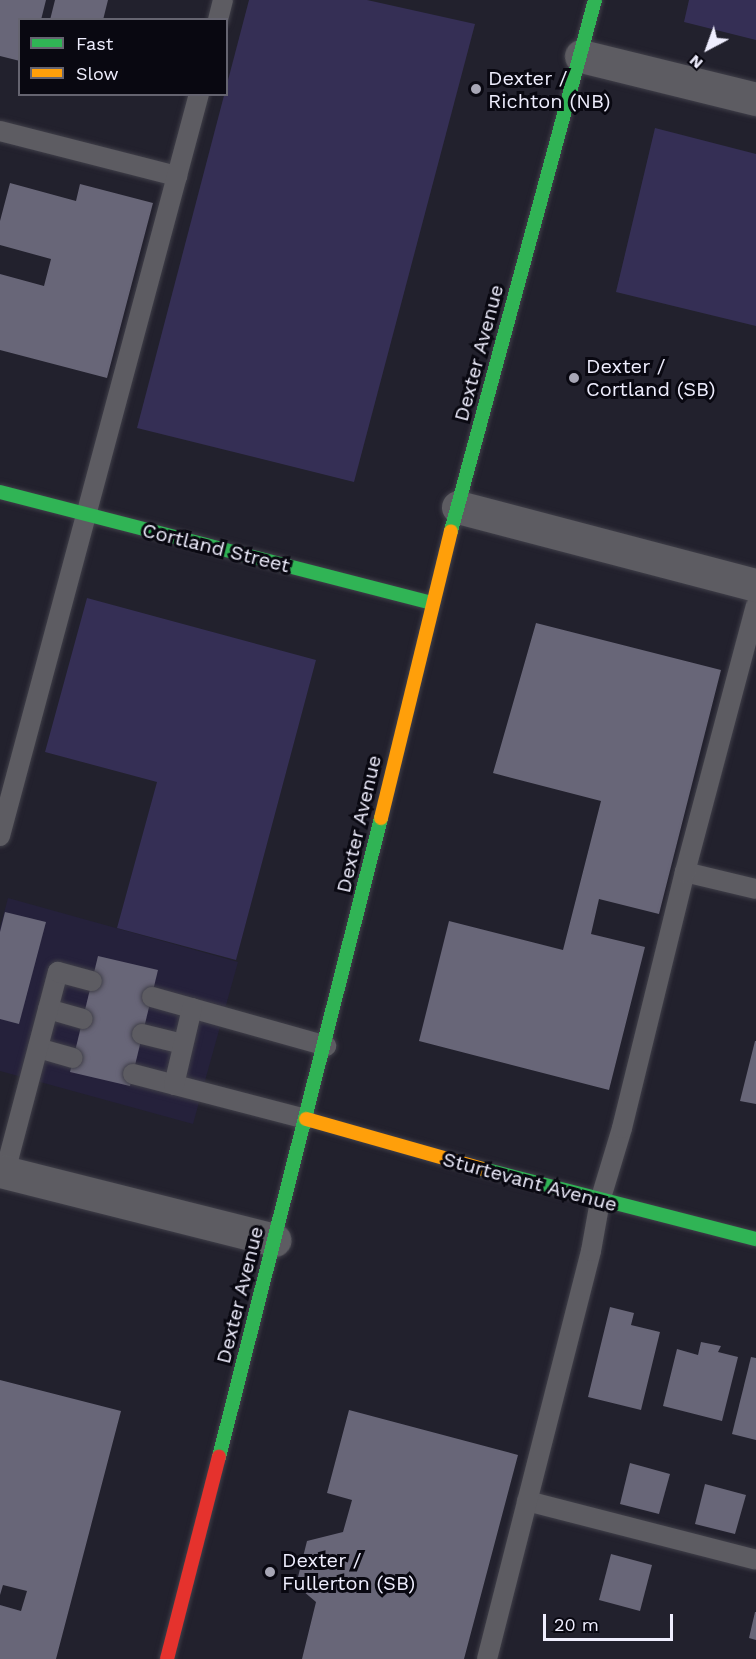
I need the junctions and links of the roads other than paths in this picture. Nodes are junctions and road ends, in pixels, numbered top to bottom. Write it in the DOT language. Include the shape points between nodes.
graph roads {
  1 [pos="223,0"];
  2 [pos="595,0"];
  3 [pos="218,18"];
  4 [pos="581,56"];
  5 [pos="198,96"];
  6 [pos="756,99"];
  7 [pos="0,132"];
  8 [pos="177,176"];
  9 [pos="0,492"];
  10 [pos="458,507"];
  11 [pos="88,515"];
  12 [pos="756,585"];
  13 [pos="432,603"];
  14 [pos="756,606"];
  15 [pos="0,832"];
  16 [pos="685,872"];
  17 [pos="756,889"];
  18 [pos="92,981"];
  19 [pos="152,997"];
  20 [pos="192,1008"];
  21 [pos="48,1009"];
  22 [pos="83,1019"];
  23 [pos="142,1034"];
  24 [pos="183,1044"];
  25 [pos="326,1046"];
  26 [pos="38,1048"];
  27 [pos="73,1058"];
  28 [pos="133,1074"];
  29 [pos="174,1085"];
  30 [pos="306,1119"];
  31 [pos="2,1171"];
  32 [pos="600,1201"];
  33 [pos="756,1239"];
  34 [pos="274,1240"];
  35 [pos="527,1501"];
  36 [pos="756,1560"];
  37 [pos="167,1659"];
  38 [pos="487,1659"];
  1 -- 3 [label="lane"];
  2 -- 4 [label="street, Dexter Avenue"];
  4 -- 6 [label="street"];
  4 -- 10 [label="street, Dexter Avenue"];
  5 -- 8 [label="lane"];
  7 -- 8 [label="lane"];
  8 -- 11 [label="lane"];
  9 -- 11 [label="street, Cortland Street"];
  10 -- 12 [label="street"];
  10 -- 13 [label="street, Dexter Avenue"];
  11 -- 13 [label="street, Cortland Street"];
  11 -- 15 [label="lane"];
  13 -- 25 [label="street, Dexter Avenue"];
  14 -- 16 [label="lane"];
  16 -- 17 [label="lane"];
  16 -- 32 [label="lane" via="622,1128"];
  18 -- 21 [label="lane" via="58,972"];
  19 -- 20 [label="lane"];
  20 -- 24 [label="lane"];
  20 -- 25 [label="lane"];
  21 -- 22 [label="lane"];
  21 -- 26 [label="lane"];
  23 -- 24 [label="lane"];
  24 -- 29 [label="lane"];
  25 -- 30 [label="street, Dexter Avenue"];
  26 -- 27 [label="lane"];
  26 -- 31 [label="lane"];
  28 -- 29 [label="lane"];
  29 -- 30 [label="lane"];
  30 -- 32 [label="street, Sturtevant Avenue"];
  30 -- 34 [label="street, Dexter Avenue"];
  31 -- 34 [label="street"];
  32 -- 33 [label="street, Sturtevant Avenue"];
  32 -- 35 [label="lane"];
  34 -- 37 [label="street, Dexter Avenue"];
  35 -- 36 [label="lane"];
  35 -- 38 [label="lane"];
}
